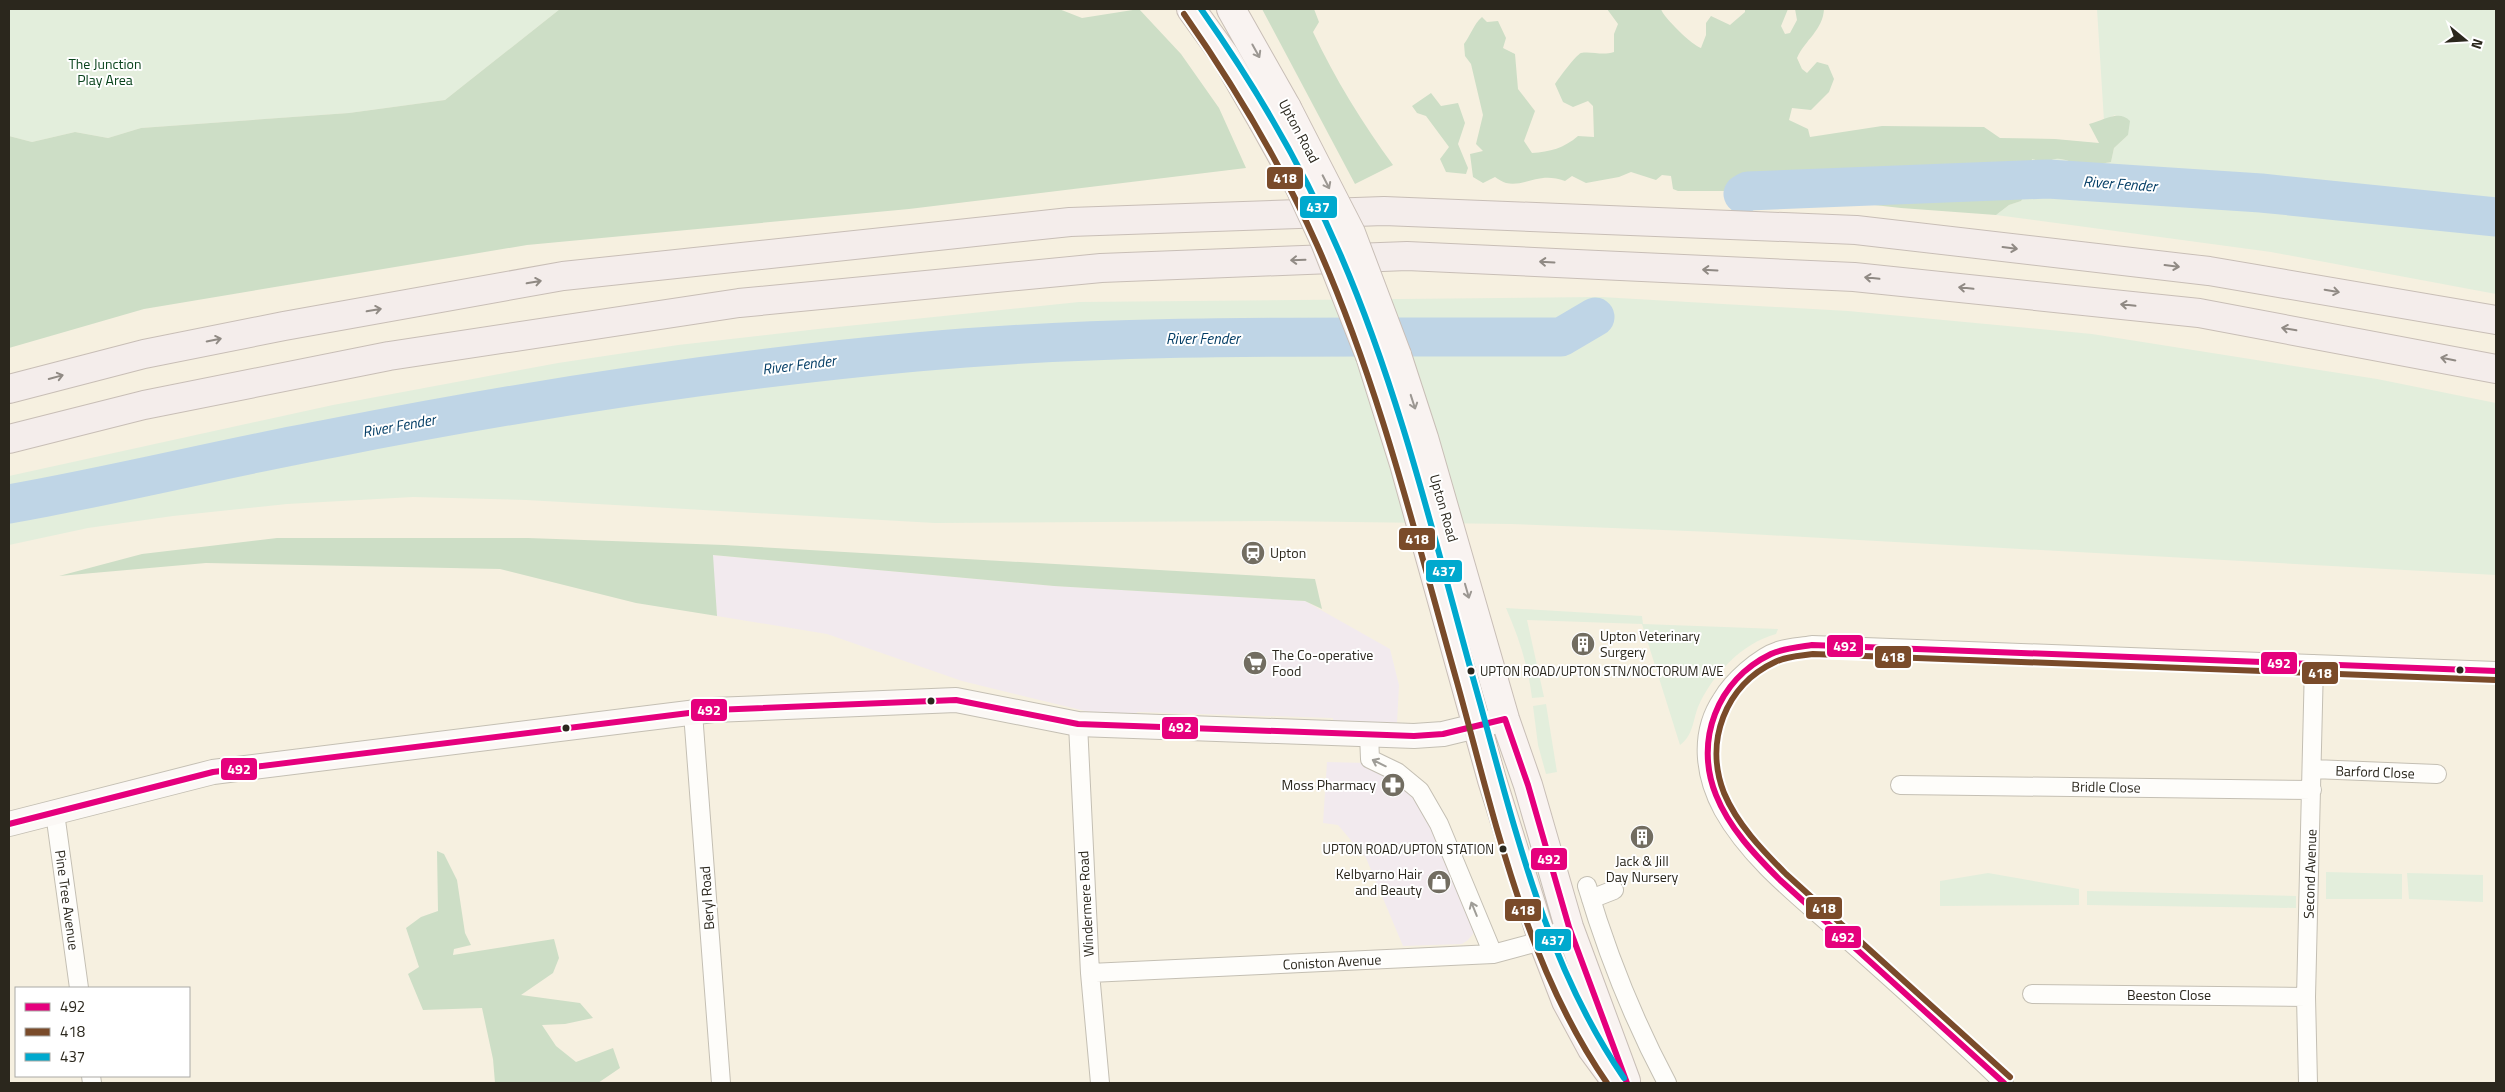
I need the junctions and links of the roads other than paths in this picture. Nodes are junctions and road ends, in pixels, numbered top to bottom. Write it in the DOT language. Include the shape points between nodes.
graph roads {
  1 [pos="1191,9"];
  2 [pos="1231,9"];
  3 [pos="2496,320"];
  4 [pos="2496,368"];
  5 [pos="9,389"];
  6 [pos="9,439"];
  7 [pos="2314,664"];
  8 [pos="2496,671"];
  9 [pos="693,713"];
  10 [pos="1505,719"];
  11 [pos="1078,724"];
  12 [pos="1478,727"];
  13 [pos="1369,734"];
  14 [pos="2313,770"];
  15 [pos="2437,774"];
  16 [pos="1900,785"];
  17 [pos="2312,790"];
  18 [pos="55,813"];
  19 [pos="9,824"];
  20 [pos="1614,890"];
  21 [pos="1569,927"];
  22 [pos="1542,939"];
  23 [pos="1493,954"];
  24 [pos="1090,973"];
  25 [pos="79,987"];
  26 [pos="2032,994"];
  27 [pos="2306,996"];
  28 [pos="721,1083"];
  29 [pos="1100,1083"];
  30 [pos="1617,1083"];
  31 [pos="1627,1083"];
  32 [pos="1667,1083"];
  33 [pos="2004,1083"];
  34 [pos="2308,1083"];
  1 -- 12 [label="main road, Upton Road, bridge" via="1225,56 1262,120 1300,188 1325,242 1370,356"];
  2 -- 10 [label="main road, Upton Road, one-way, bridge" via="1287,108 1351,234 1397,355 1424,438"];
  5 -- 3 [label="highway, one-way" via="144,354 563,276 1070,222 1384,211 1856,230 2209,271"];
  4 -- 6 [label="highway, one-way" via="2199,313 1873,278 1407,256 1101,268 739,303 389,356 144,405"];
  7 -- 8 [label="street"];
  7 -- 14 [label="street, Second Avenue"];
  7 -- 33 [label="street" via="1812,645 1777,651 1749,669 1728,688 1712,713 1706,740 1708,772 1723,809 1749,847"];
  9 -- 11 [label="street" via="956,700"];
  9 -- 18 [label="street" via="213,772"];
  9 -- 28 [label="street, Beryl Road"];
  10 -- 12 [label="street"];
  10 -- 21 [label="main road, Upton Road" via="1528,785"];
  11 -- 13 [label="street"];
  11 -- 24 [label="street, Windermere Road"];
  12 -- 13 [label="street" via="1443,734"];
  12 -- 22 [label="main road, Upton Road"];
  23 -- 13 [label="street, one-way" via="1439,824 1420,792 1397,772 1370,759"];
  14 -- 15 [label="street, Barford Close"];
  14 -- 17 [label="street, Second Avenue"];
  16 -- 17 [label="street, Bridle Close"];
  17 -- 27 [label="street, Second Avenue"];
  18 -- 19 [label="street"];
  18 -- 25 [label="street, Pine Tree Avenue"];
  20 -- 32 [label="street" via="1589,892 1631,1006"];
  21 -- 22 [label="street, Coniston Avenue"];
  21 -- 31 [label="main road, Upton Road"];
  22 -- 23 [label="street, Coniston Avenue"];
  22 -- 30 [label="main road, Upton Road" via="1566,1001 1592,1049"];
  23 -- 24 [label="street, Coniston Avenue"];
  24 -- 29 [label="street, Windermere Road"];
  26 -- 27 [label="street, Beeston Close"];
  27 -- 34 [label="street, Second Avenue"];
}
